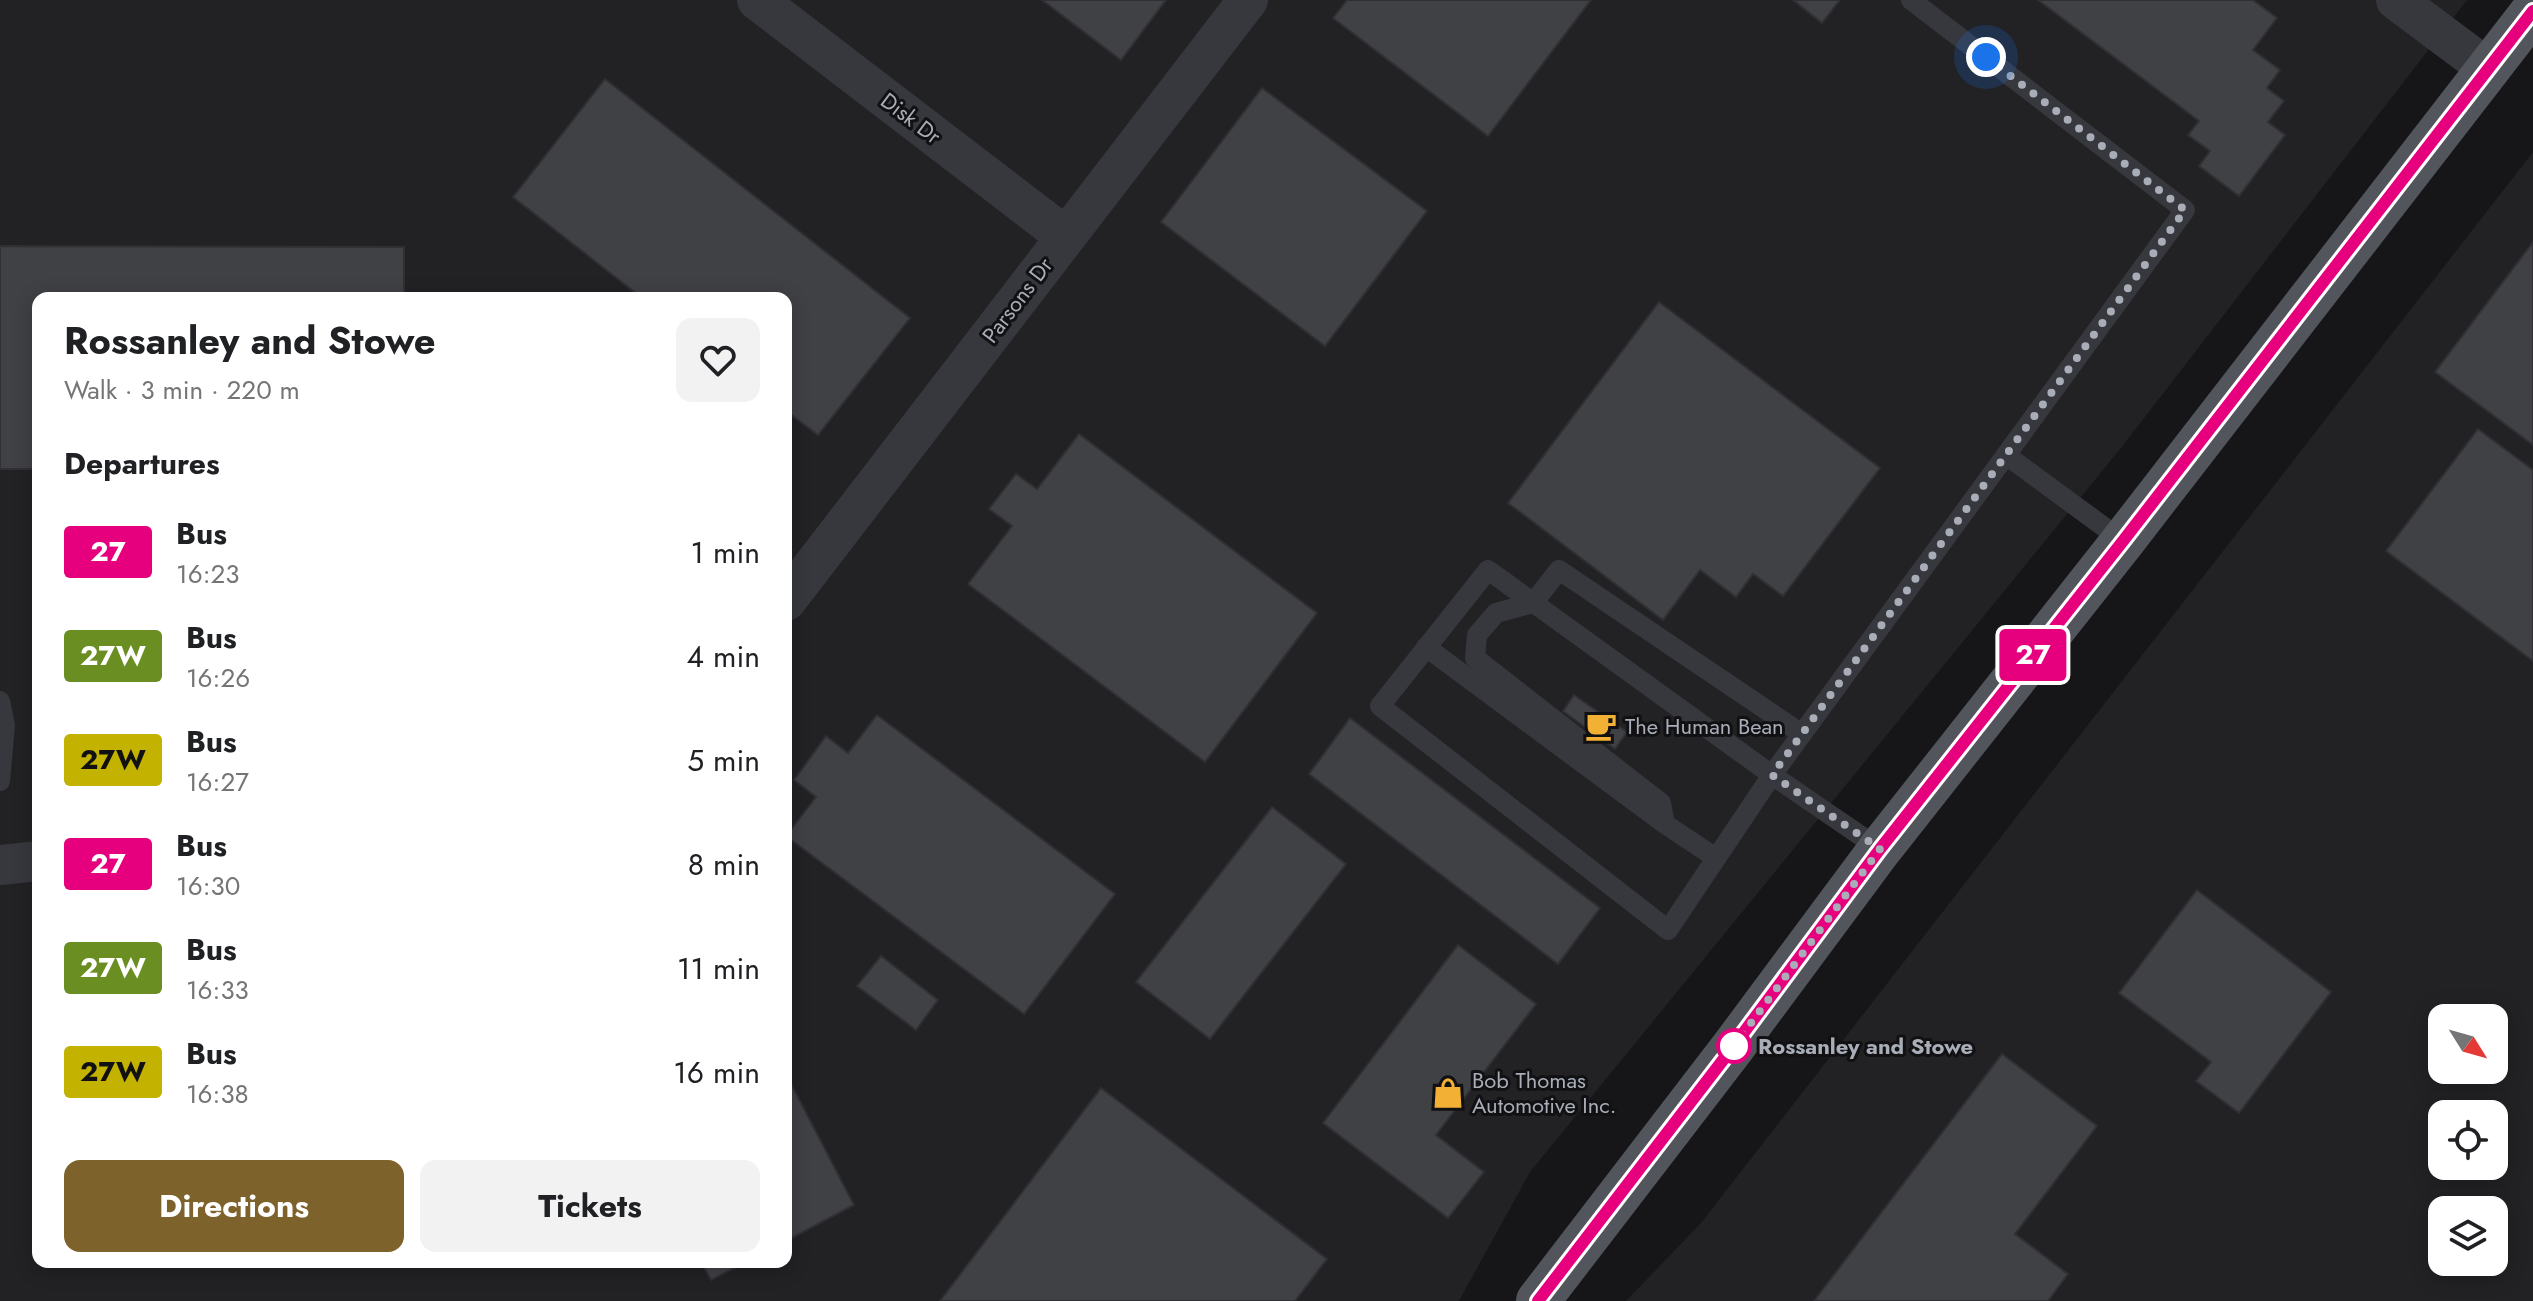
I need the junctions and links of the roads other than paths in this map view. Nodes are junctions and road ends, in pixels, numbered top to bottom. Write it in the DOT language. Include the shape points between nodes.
graph roads {
  1 [pos="757,0"];
  2 [pos="1248,0"];
  3 [pos="1911,0"];
  4 [pos="2396,0"];
  5 [pos="2533,11"];
  6 [pos="2487,68"];
  7 [pos="1065,236"];
  8 [pos="2006,455"];
  9 [pos="2123,541"];
  10 [pos="792,593"];
  11 [pos="1533,603"];
  12 [pos="1426,647"];
  13 [pos="0,701"];
  14 [pos="1802,734"];
  15 [pos="1772,775"];
  16 [pos="0,781"];
  17 [pos="1665,824"];
  18 [pos="1880,849"];
  19 [pos="1716,858"];
  20 [pos="32,862"];
  21 [pos="0,865"];
  22 [pos="1538,1301"];
  1 -- 7 [label="street, Disk Dr"];
  2 -- 7 [label="street, Parsons Dr"];
  3 -- 8 [label="lane" via="2185,210"];
  4 -- 6 [label="street"];
  5 -- 6 [label="main road"];
  6 -- 9 [label="main road"];
  7 -- 10 [label="street, Parsons Dr"];
  8 -- 9 [label="lane"];
  8 -- 14 [label="lane"];
  9 -- 18 [label="main road"];
  11 -- 12 [label="lane" via="1488,570"];
  11 -- 14 [label="lane" via="1559,570"];
  11 -- 15 [label="lane"];
  11 -- 17 [label="lane" via="1496,613 1477,635 1475,658 1661,803"];
  12 -- 17 [label="lane"];
  12 -- 19 [label="lane" via="1380,706 1668,930"];
  13 -- 16 [label="lane" via="5,725"];
  14 -- 15 [label="lane"];
  15 -- 18 [label="lane"];
  15 -- 19 [label="lane"];
  17 -- 19 [label="lane"];
  18 -- 22 [label="main road"];
  20 -- 21 [label="street"];
}
